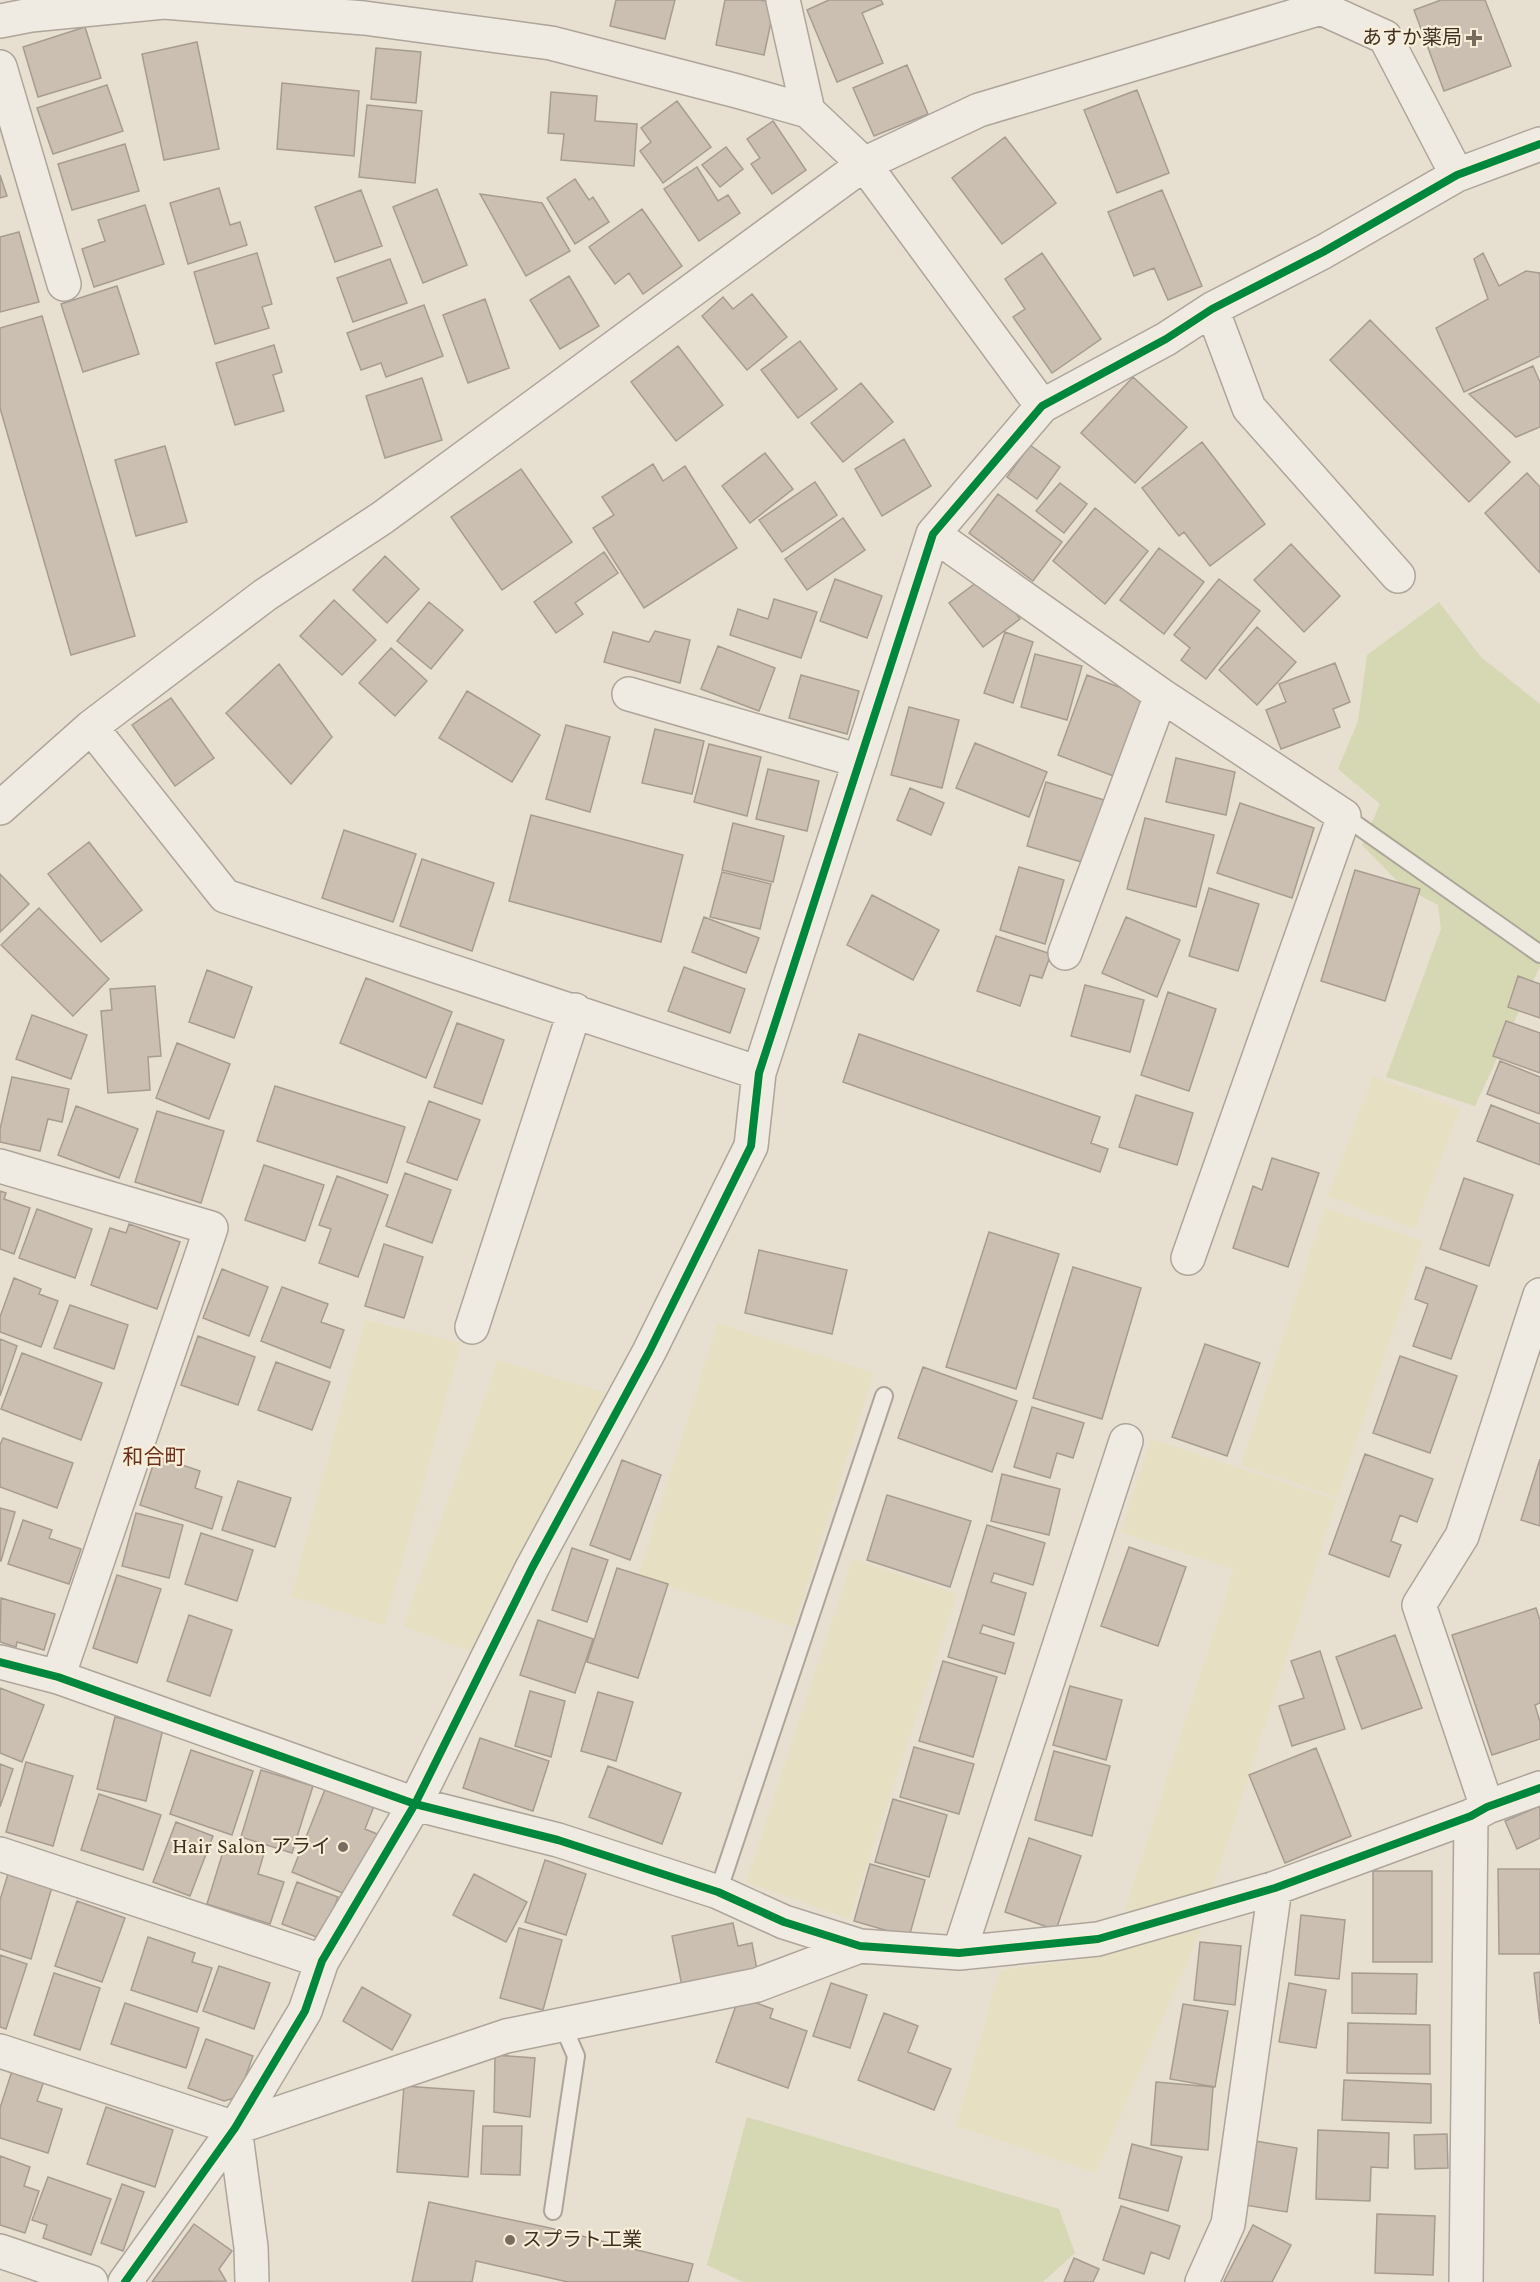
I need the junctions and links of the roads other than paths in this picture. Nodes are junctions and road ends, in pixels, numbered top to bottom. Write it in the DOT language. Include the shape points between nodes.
graph roads {
  1 [pos="783,0"];
  2 [pos="207,2"];
  3 [pos="20,12"];
  4 [pos="0,67"];
  5 [pos="808,111"];
  6 [pos="1540,144"];
  7 [pos="864,164"];
  8 [pos="1456,175"];
  9 [pos="64,284"];
  10 [pos="1212,309"];
  11 [pos="1042,406"];
  12 [pos="933,534"];
  13 [pos="1398,576"];
  14 [pos="629,694"];
  15 [pos="1161,695"];
  16 [pos="91,728"];
  17 [pos="860,761"];
  18 [pos="0,808"];
  19 [pos="1344,816"];
  20 [pos="1065,953"];
  21 [pos="1540,954"];
  22 [pos="575,1010"];
  23 [pos="759,1073"];
  24 [pos="0,1166"];
  25 [pos="1188,1258"];
  26 [pos="1540,1294"];
  27 [pos="472,1327"];
  28 [pos="884,1396"];
  29 [pos="1126,1441"];
  30 [pos="0,1662"];
  31 [pos="58,1677"];
  32 [pos="1540,1788"];
  33 [pos="415,1804"];
  34 [pos="1479,1811"];
  35 [pos="0,1854"];
  36 [pos="1275,1888"];
  37 [pos="718,1892"];
  38 [pos="860,1946"];
  39 [pos="959,1953"];
  40 [pos="322,1961"];
  41 [pos="563,2026"];
  42 [pos="0,2051"];
  43 [pos="235,2128"];
  44 [pos="553,2211"];
  45 [pos="0,2251"];
  46 [pos="91,2282"];
  47 [pos="125,2282"];
  48 [pos="252,2282"];
  49 [pos="1202,2282"];
  50 [pos="1466,2282"];
  1 -- 5 [label="street"];
  2 -- 3 [label="street"];
  2 -- 5 [label="street" via="551,43"];
  4 -- 9 [label="street"];
  5 -- 7 [label="street"];
  6 -- 8 [label="street"];
  7 -- 8 [label="street" via="980,110 1322,8 1385,37"];
  7 -- 11 [label="street"];
  7 -- 16 [label="street" via="382,518 265,596"];
  8 -- 10 [label="street" via="1323,252"];
  10 -- 11 [label="street" via="1166,339"];
  10 -- 13 [label="street" via="1249,408"];
  11 -- 12 [label="street"];
  12 -- 15 [label="street"];
  12 -- 17 [label="street"];
  14 -- 17 [label="street"];
  15 -- 19 [label="street"];
  15 -- 20 [label="street"];
  16 -- 18 [label="street"];
  16 -- 22 [label="street" via="225,896"];
  17 -- 23 [label="street"];
  19 -- 21 [label="lane"];
  19 -- 25 [label="street"];
  22 -- 23 [label="street"];
  22 -- 27 [label="street"];
  23 -- 33 [label="street" via="751,1146 649,1352 532,1568"];
  24 -- 31 [label="street" via="211,1228"];
  26 -- 34 [label="street" via="1462,1536 1419,1605"];
  28 -- 37 [label="lane"];
  29 -- 39 [label="street"];
  30 -- 31 [label="street"];
  31 -- 33 [label="street"];
  32 -- 34 [label="street"];
  33 -- 37 [label="street" via="558,1840"];
  33 -- 40 [label="street"];
  34 -- 36 [label="street"];
  34 -- 50 [label="street"];
  35 -- 40 [label="street"];
  36 -- 39 [label="street" via="1098,1939"];
  36 -- 49 [label="street" via="1228,2224"];
  37 -- 38 [label="street" via="784,1922"];
  38 -- 39 [label="street"];
  38 -- 41 [label="street" via="757,1985"];
  40 -- 43 [label="street" via="305,2011"];
  41 -- 43 [label="street" via="506,2036"];
  41 -- 44 [label="lane" via="576,2056"];
  42 -- 43 [label="street"];
  43 -- 47 [label="street"];
  43 -- 48 [label="street"];
  45 -- 46 [label="street"];
}
